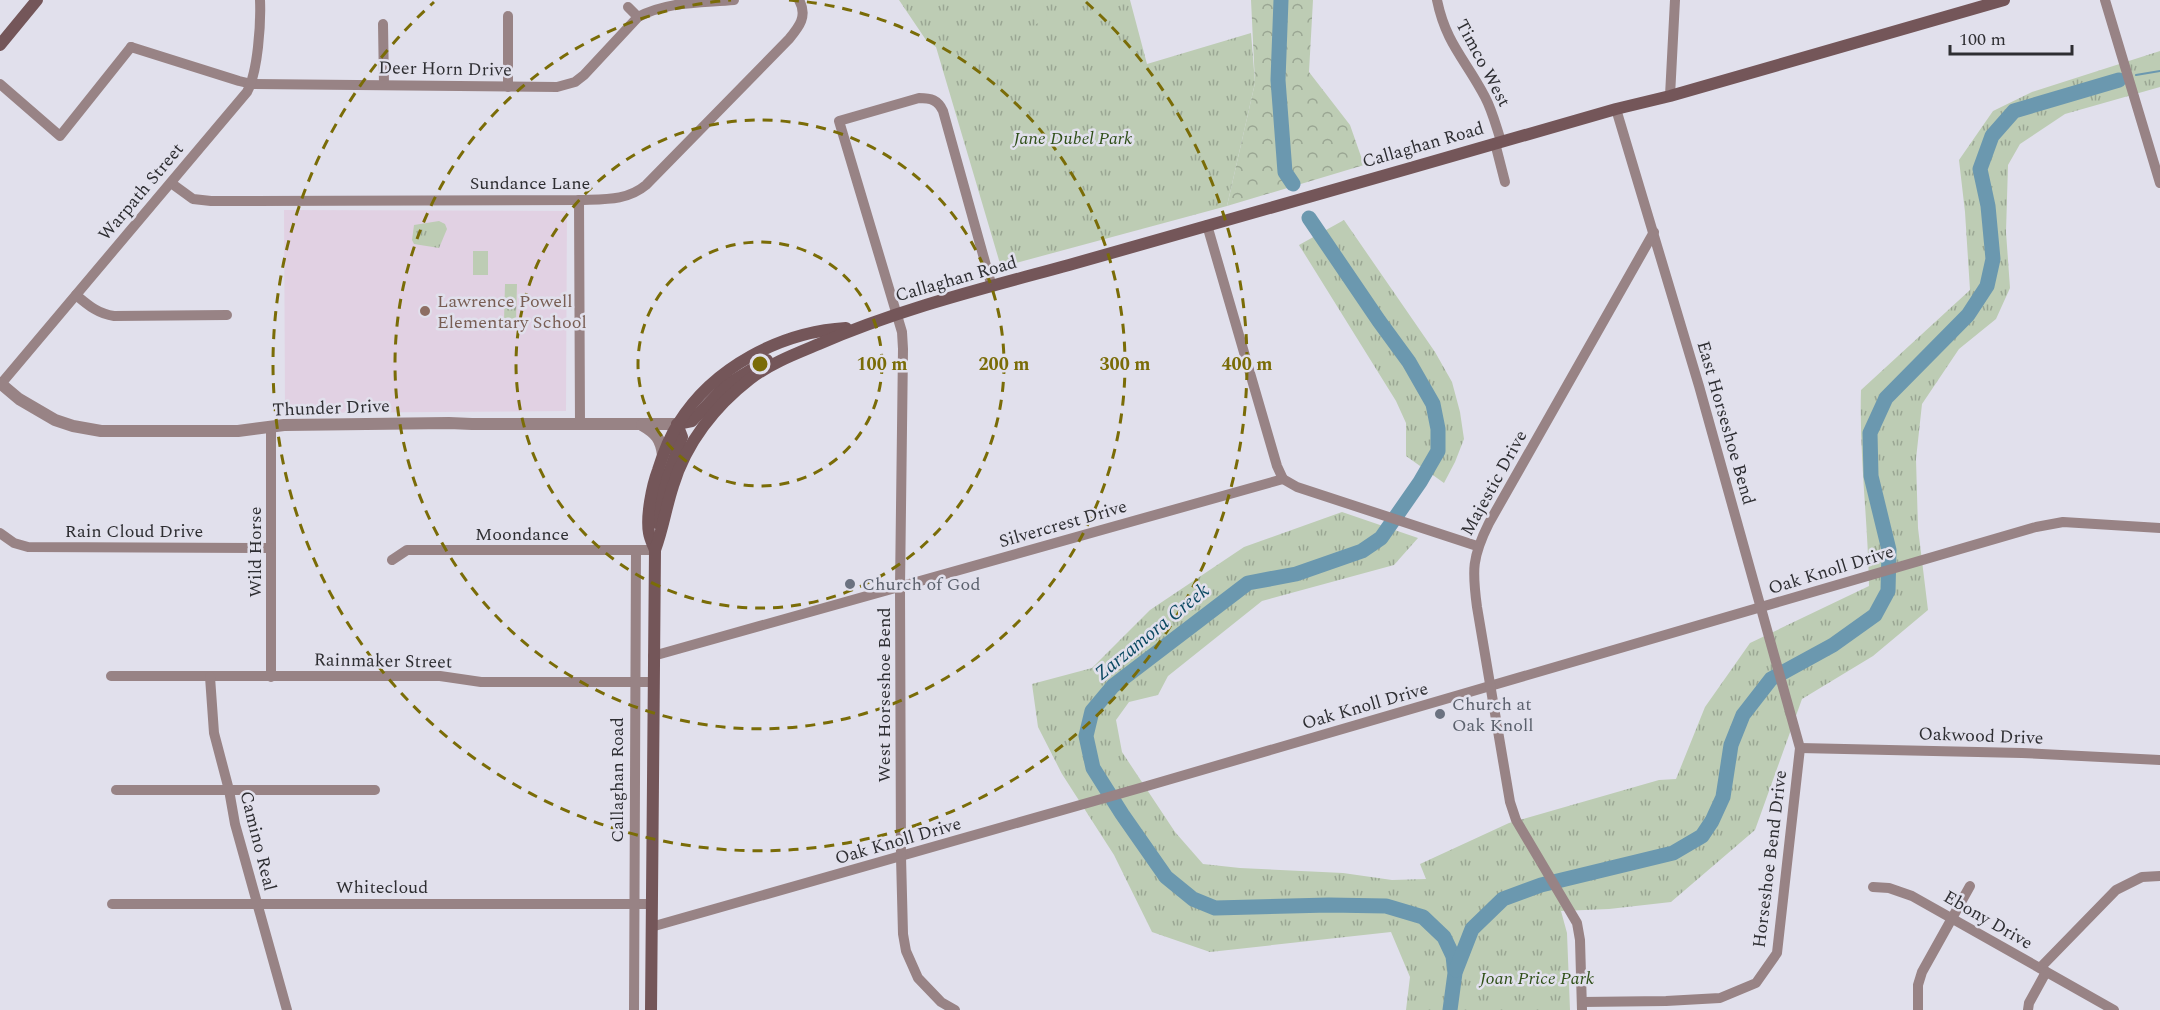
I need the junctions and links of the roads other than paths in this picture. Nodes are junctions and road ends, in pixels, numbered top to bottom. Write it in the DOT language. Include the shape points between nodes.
graph roads {
  1 [pos="37,0"];
  2 [pos="260,0"];
  3 [pos="734,0"];
  4 [pos="1437,0"];
  5 [pos="1676,0"];
  6 [pos="2004,0"];
  7 [pos="2105,0"];
  8 [pos="710,1"];
  9 [pos="802,1"];
  10 [pos="627,7"];
  11 [pos="508,16"];
  12 [pos="638,17"];
  13 [pos="383,24"];
  14 [pos="0,45"];
  15 [pos="0,84"];
  16 [pos="252,84"];
  17 [pos="384,85"];
  18 [pos="508,87"];
  19 [pos="1670,96"];
  20 [pos="1616,109"];
  21 [pos="1498,142"];
  22 [pos="1505,182"];
  23 [pos="171,183"];
  24 [pos="2160,183"];
  25 [pos="579,200"];
  26 [pos="1207,225"];
  27 [pos="1654,232"];
  28 [pos="992,287"];
  29 [pos="76,295"];
  30 [pos="227,315"];
  31 [pos="897,315"];
  32 [pos="854,328"];
  33 [pos="829,339"];
  34 [pos="0,384"];
  35 [pos="580,424"];
  36 [pos="641,424"];
  37 [pos="677,424"];
  38 [pos="271,427"];
  39 [pos="663,454"];
  40 [pos="1283,479"];
  41 [pos="2160,528"];
  42 [pos="0,533"];
  43 [pos="657,546"];
  44 [pos="1478,546"];
  45 [pos="271,548"];
  46 [pos="636,550"];
  47 [pos="392,560"];
  48 [pos="900,587"];
  49 [pos="1761,608"];
  50 [pos="653,656"];
  51 [pos="111,676"];
  52 [pos="210,677"];
  53 [pos="271,677"];
  54 [pos="635,681"];
  55 [pos="654,682"];
  56 [pos="1491,686"];
  57 [pos="1800,748"];
  58 [pos="2160,760"];
  59 [pos="116,790"];
  60 [pos="229,790"];
  61 [pos="375,790"];
  62 [pos="901,857"];
  63 [pos="2160,876"];
  64 [pos="1970,886"];
  65 [pos="1873,888"];
  66 [pos="112,904"];
  67 [pos="256,904"];
  68 [pos="635,904"];
  69 [pos="652,904"];
  70 [pos="1952,918"];
  71 [pos="651,927"];
  72 [pos="2043,970"];
  73 [pos="1582,1006"];
  74 [pos="287,1010"];
  75 [pos="634,1010"];
  76 [pos="651,1010"];
  77 [pos="955,1010"];
  78 [pos="1918,1010"];
  79 [pos="2028,1010"];
  80 [pos="2114,1010"];
  1 -- 14 [label="main road"];
  2 -- 16 [label="street"];
  3 -- 8 [label="street, Deer Horn Drive"];
  4 -- 21 [label="street, Timco West" via="1446,31 1489,105"];
  5 -- 19 [label="street"];
  6 -- 19 [label="main road, Callaghan Road"];
  7 -- 24 [label="street"];
  8 -- 12 [label="street, Deer Horn Drive" via="666,6"];
  9 -- 25 [label="street, Sundance Lane" via="801,24 789,39 646,185 626,197"];
  10 -- 12 [label="street"];
  11 -- 18 [label="street"];
  12 -- 18 [label="street, Deer Horn Drive" via="575,82 557,87"];
  13 -- 17 [label="street"];
  15 -- 16 [label="street, Deer Horn Drive" via="60,136 128,43"];
  16 -- 17 [label="street, Deer Horn Drive"];
  16 -- 23 [label="street, Warpath Street"];
  17 -- 18 [label="street, Deer Horn Drive"];
  19 -- 20 [label="main road, Callaghan Road"];
  20 -- 21 [label="main road, Callaghan Road"];
  20 -- 27 [label="street, East Horseshoe Bend"];
  21 -- 22 [label="street, Timco West"];
  21 -- 26 [label="main road, Callaghan Road"];
  23 -- 25 [label="street, Sundance Lane" via="193,199 211,201"];
  23 -- 29 [label="street, Warpath Street"];
  25 -- 35 [label="street"];
  26 -- 28 [label="main road, Callaghan Road"];
  26 -- 40 [label="street"];
  27 -- 44 [label="street, Majestic Drive"];
  27 -- 49 [label="street, East Horseshoe Bend"];
  28 -- 31 [label="main road, Callaghan Road"];
  28 -- 31 [label="street, West Horseshoe Bend" via="939,103 919,98 839,121"];
  29 -- 30 [label="street" via="104,315"];
  29 -- 34 [label="street, Warpath Street"];
  31 -- 32 [label="main road, Callaghan Road"];
  31 -- 48 [label="street, West Horseshoe Bend" via="903,349"];
  32 -- 33 [label="main road, Callaghan Road"];
  32 -- 37 [label="main road, Callaghan Road" via="815,332 748,357 714,382"];
  33 -- 37 [label="main road" via="800,345 752,368 726,385 692,422"];
  33 -- 43 [label="main road, Callaghan Road" via="783,359 751,379 710,419 696,437 672,486"];
  34 -- 38 [label="street, Thunder Drive" via="36,411 87,430 238,431"];
  35 -- 36 [label="street, Thunder Drive"];
  35 -- 38 [label="street, Thunder Drive"];
  36 -- 37 [label="street, Thunder Drive"];
  36 -- 39 [label="street" via="658,436"];
  37 -- 39 [label="main road, Callaghan Road"];
  37 -- 43 [label="main road" via="682,437 660,500"];
  38 -- 45 [label="street, Wild Horse"];
  39 -- 43 [label="main road, Callaghan Road" via="650,510 649,532"];
  40 -- 44 [label="street" via="1297,487"];
  40 -- 48 [label="street, Silvercrest Drive"];
  41 -- 49 [label="street, Oak Knoll Drive" via="2063,522 2036,527"];
  42 -- 45 [label="street, Rain Cloud Drive" via="28,547"];
  43 -- 46 [label="street, Moondance"];
  43 -- 50 [label="main road, Callaghan Road"];
  44 -- 56 [label="street, Majestic Drive" via="1473,575"];
  45 -- 53 [label="street, Wild Horse"];
  46 -- 47 [label="street, Moondance" via="407,550"];
  46 -- 54 [label="street, Callaghan Road"];
  48 -- 50 [label="street, Silvercrest Drive"];
  48 -- 62 [label="street, West Horseshoe Bend"];
  49 -- 56 [label="street, Oak Knoll Drive"];
  49 -- 57 [label="street, East Horseshoe Bend"];
  50 -- 55 [label="main road, Callaghan Road"];
  51 -- 52 [label="street, Rainmaker Street"];
  52 -- 53 [label="street, Rainmaker Street"];
  52 -- 60 [label="street, Camino Real" via="214,733"];
  53 -- 54 [label="street, Rainmaker Street"];
  54 -- 55 [label="street, Rainmaker Street"];
  54 -- 68 [label="street, Callaghan Road"];
  55 -- 69 [label="main road, Callaghan Road"];
  56 -- 62 [label="street, Oak Knoll Drive"];
  56 -- 73 [label="street, Majestic Drive" via="1516,820 1579,931"];
  57 -- 58 [label="street, Oakwood Drive"];
  57 -- 73 [label="street, Horseshoe Bend Drive" via="1777,953 1756,983 1719,998"];
  59 -- 60 [label="street"];
  60 -- 61 [label="street"];
  60 -- 67 [label="street, Camino Real"];
  62 -- 71 [label="street, Oak Knoll Drive"];
  62 -- 77 [label="street, West Horseshoe Bend" via="906,951 918,978 941,1002"];
  63 -- 72 [label="street, Ebony Drive" via="2128,882 2116,890"];
  64 -- 70 [label="street"];
  65 -- 70 [label="street, Ebony Drive" via="1904,892"];
  66 -- 67 [label="street, Whitecloud"];
  67 -- 68 [label="street, Whitecloud"];
  67 -- 74 [label="street, Camino Real"];
  68 -- 69 [label="street, Whitecloud"];
  68 -- 75 [label="street, Callaghan Road"];
  69 -- 71 [label="main road, Callaghan Road"];
  70 -- 72 [label="street, Ebony Drive"];
  70 -- 78 [label="street" via="1922,972"];
  71 -- 76 [label="main road, Callaghan Road"];
  72 -- 79 [label="street"];
  72 -- 80 [label="street"];
}
